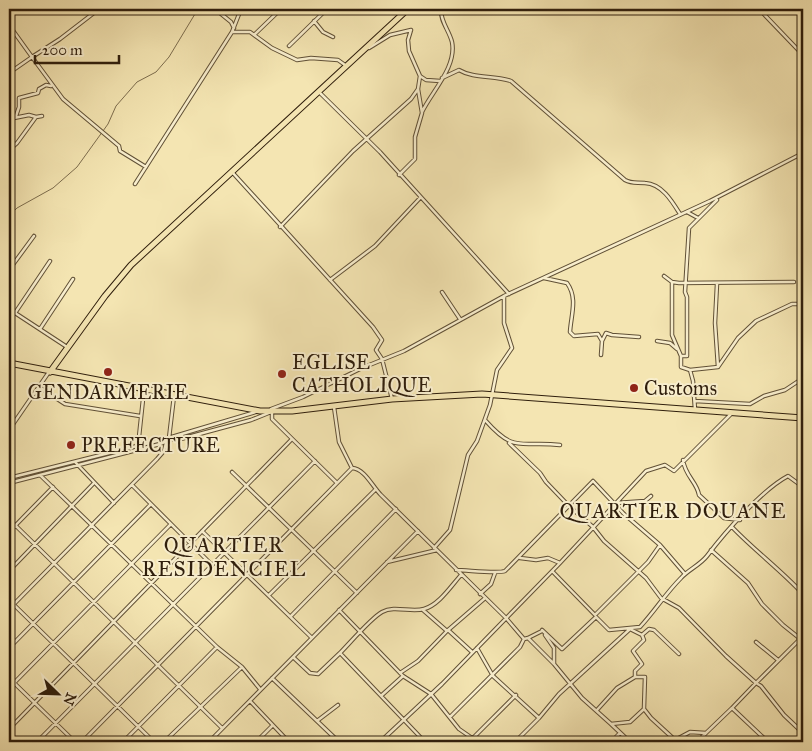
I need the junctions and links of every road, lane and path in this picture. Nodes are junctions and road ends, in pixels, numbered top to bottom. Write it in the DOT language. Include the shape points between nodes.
graph roads {
  1 [pos="91,9"];
  2 [pos="99,9"];
  3 [pos="215,9"];
  4 [pos="241,9"];
  5 [pos="281,9"];
  6 [pos="320,9"];
  7 [pos="327,9"];
  8 [pos="408,9"];
  9 [pos="441,9"];
  10 [pos="759,9"];
  11 [pos="90,15"];
  12 [pos="319,16"];
  13 [pos="314,21"];
  14 [pos="9,25"];
  15 [pos="234,28"];
  16 [pos="232,32"];
  17 [pos="254,35"];
  18 [pos="333,36"];
  19 [pos="289,46"];
  20 [pos="364,49"];
  21 [pos="803,55"];
  22 [pos="32,57"];
  23 [pos="345,65"];
  24 [pos="9,73"];
  25 [pos="420,76"];
  26 [pos="441,79"];
  27 [pos="53,86"];
  28 [pos="418,89"];
  29 [pos="318,91"];
  30 [pos="422,113"];
  31 [pos="16,116"];
  32 [pos="42,116"];
  33 [pos="36,117"];
  34 [pos="9,119"];
  35 [pos="366,138"];
  36 [pos="9,150"];
  37 [pos="803,153"];
  38 [pos="146,167"];
  39 [pos="231,171"];
  40 [pos="399,175"];
  41 [pos="135,184"];
  42 [pos="719,197"];
  43 [pos="420,198"];
  44 [pos="687,212"];
  45 [pos="680,214"];
  46 [pos="698,218"];
  47 [pos="280,227"];
  48 [pos="34,236"];
  49 [pos="50,261"];
  50 [pos="9,270"];
  51 [pos="664,276"];
  52 [pos="544,278"];
  53 [pos="73,279"];
  54 [pos="330,280"];
  55 [pos="672,282"];
  56 [pos="794,282"];
  57 [pos="688,283"];
  58 [pos="717,283"];
  59 [pos="442,292"];
  60 [pos="510,294"];
  61 [pos="504,296"];
  62 [pos="803,304"];
  63 [pos="9,309"];
  64 [pos="15,313"];
  65 [pos="460,319"];
  66 [pos="40,329"];
  67 [pos="639,337"];
  68 [pos="602,341"];
  69 [pos="657,342"];
  70 [pos="67,347"];
  71 [pos="679,352"];
  72 [pos="601,355"];
  73 [pos="681,356"];
  74 [pos="382,360"];
  75 [pos="9,363"];
  76 [pos="718,367"];
  77 [pos="690,370"];
  78 [pos="50,372"];
  79 [pos="803,378"];
  80 [pos="39,387"];
  81 [pos="144,390"];
  82 [pos="492,394"];
  83 [pos="174,396"];
  84 [pos="392,398"];
  85 [pos="695,401"];
  86 [pos="334,407"];
  87 [pos="695,410"];
  88 [pos="262,411"];
  89 [pos="272,412"];
  90 [pos="733,413"];
  91 [pos="140,416"];
  92 [pos="803,418"];
  93 [pos="484,420"];
  94 [pos="9,430"];
  95 [pos="169,438"];
  96 [pos="165,439"];
  97 [pos="292,439"];
  98 [pos="166,443"];
  99 [pos="509,443"];
  100 [pos="560,445"];
  101 [pos="138,446"];
  102 [pos="683,460"];
  103 [pos="315,461"];
  104 [pos="75,462"];
  105 [pos="78,466"];
  106 [pos="352,468"];
  107 [pos="232,472"];
  108 [pos="40,475"];
  109 [pos="9,478"];
  110 [pos="9,483"];
  111 [pos="94,483"];
  112 [pos="337,483"];
  113 [pos="132,485"];
  114 [pos="247,485"];
  115 [pos="53,486"];
  116 [pos="803,487"];
  117 [pos="376,489"];
  118 [pos="651,496"];
  119 [pos="114,503"];
  120 [pos="151,504"];
  121 [pos="614,504"];
  122 [pos="72,506"];
  123 [pos="569,506"];
  124 [pos="269,507"];
  125 [pos="396,509"];
  126 [pos="740,520"];
  127 [pos="171,524"];
  128 [pos="15,525"];
  129 [pos="93,525"];
  130 [pos="593,527"];
  131 [pos="732,527"];
  132 [pos="292,530"];
  133 [pos="418,530"];
  134 [pos="9,532"];
  135 [pos="202,532"];
  136 [pos="34,544"];
  137 [pos="112,544"];
  138 [pos="191,544"];
  139 [pos="660,545"];
  140 [pos="435,549"];
  141 [pos="315,550"];
  142 [pos="711,550"];
  143 [pos="225,552"];
  144 [pos="518,558"];
  145 [pos="387,562"];
  146 [pos="560,563"];
  147 [pos="54,564"];
  148 [pos="132,564"];
  149 [pos="212,565"];
  150 [pos="456,570"];
  151 [pos="638,570"];
  152 [pos="9,571"];
  153 [pos="336,571"];
  154 [pos="552,572"];
  155 [pos="495,573"];
  156 [pos="248,574"];
  157 [pos="685,574"];
  158 [pos="461,575"];
  159 [pos="73,583"];
  160 [pos="152,583"];
  161 [pos="357,593"];
  162 [pos="480,594"];
  163 [pos="803,594"];
  164 [pos="269,595"];
  165 [pos="484,598"];
  166 [pos="661,598"];
  167 [pos="9,600"];
  168 [pos="94,603"];
  169 [pos="13,605"];
  170 [pos="174,605"];
  171 [pos="339,610"];
  172 [pos="422,610"];
  173 [pos="290,616"];
  174 [pos="506,618"];
  175 [pos="114,623"];
  176 [pos="33,624"];
  177 [pos="197,626"];
  178 [pos="630,629"];
  179 [pos="448,630"];
  180 [pos="542,630"];
  181 [pos="360,632"];
  182 [pos="642,635"];
  183 [pos="312,638"];
  184 [pos="528,638"];
  185 [pos="524,639"];
  186 [pos="802,639"];
  187 [pos="756,642"];
  188 [pos="54,643"];
  189 [pos="136,643"];
  190 [pos="217,646"];
  191 [pos="9,648"];
  192 [pos="477,648"];
  193 [pos="472,652"];
  194 [pos="340,653"];
  195 [pos="679,654"];
  196 [pos="293,657"];
  197 [pos="778,660"];
  198 [pos="74,663"];
  199 [pos="554,664"];
  200 [pos="158,666"];
  201 [pos="242,667"];
  202 [pos="400,673"];
  203 [pos="403,676"];
  204 [pos="493,676"];
  205 [pos="635,677"];
  206 [pos="9,678"];
  207 [pos="272,678"];
  208 [pos="14,683"];
  209 [pos="756,683"];
  210 [pos="95,684"];
  211 [pos="572,684"];
  212 [pos="178,686"];
  213 [pos="9,688"];
  214 [pos="260,689"];
  215 [pos="431,694"];
  216 [pos="382,695"];
  217 [pos="516,695"];
  218 [pos="250,701"];
  219 [pos="34,703"];
  220 [pos="338,705"];
  221 [pos="118,706"];
  222 [pos="201,707"];
  223 [pos="644,708"];
  224 [pos="732,708"];
  225 [pos="597,710"];
  226 [pos="450,717"];
  227 [pos="403,718"];
  228 [pos="539,718"];
  229 [pos="317,721"];
  230 [pos="56,724"];
  231 [pos="611,724"];
  232 [pos="272,726"];
  233 [pos="139,727"];
  234 [pos="222,728"];
  235 [pos="9,729"];
  236 [pos="620,733"];
  237 [pos="706,733"];
  238 [pos="803,734"];
  239 [pos="472,738"];
  240 [pos="421,740"];
  241 [pos="37,742"];
  242 [pos="75,742"];
  243 [pos="82,742"];
  244 [pos="124,742"];
  245 [pos="154,742"];
  246 [pos="164,742"];
  247 [pos="209,742"];
  248 [pos="256,742"];
  249 [pos="288,742"];
  250 [pos="339,742"];
  251 [pos="380,742"];
  252 [pos="425,742"];
  253 [pos="469,742"];
  254 [pos="515,742"];
  255 [pos="611,742"];
  256 [pos="630,742"];
  257 [pos="697,742"];
  258 [pos="768,742"];
  1 -- 11 [label="street"];
  2 -- 11 [label="street"];
  3 -- 15 [label="street"];
  4 -- 15 [label="street"];
  5 -- 17 [label="street"];
  6 -- 12 [label="street"];
  7 -- 12 [label="street"];
  8 -- 20 [label="highway"];
  9 -- 26 [label="street" via="440,15 452,42 449,66"];
  10 -- 21 [label="street"];
  11 -- 22 [label="street"];
  12 -- 13 [label="street"];
  13 -- 18 [label="street" via="323,32"];
  13 -- 19 [label="street"];
  14 -- 22 [label="street"];
  15 -- 16 [label="street"];
  16 -- 17 [label="street" via="245,30"];
  16 -- 38 [label="street"];
  17 -- 23 [label="street" via="297,60 338,60"];
  20 -- 23 [label="highway"];
  20 -- 25 [label="street" via="390,35 411,30 409,50"];
  22 -- 24 [label="street"];
  22 -- 27 [label="street"];
  23 -- 29 [label="highway"];
  25 -- 26 [label="street" via="426,80"];
  25 -- 28 [label="street"];
  26 -- 30 [label="street"];
  26 -- 45 [label="street" via="459,70 468,75 511,81 625,180 648,183 662,190"];
  27 -- 31 [label="street" via="46,85 38,93 19,98"];
  27 -- 38 [label="street" via="119,146 120,151"];
  28 -- 30 [label="street"];
  28 -- 35 [label="street"];
  29 -- 35 [label="street"];
  29 -- 39 [label="highway"];
  30 -- 40 [label="street" via="415,137 415,159"];
  31 -- 33 [label="street"];
  31 -- 34 [label="street"];
  32 -- 33 [label="street"];
  33 -- 36 [label="street"];
  35 -- 40 [label="street"];
  35 -- 47 [label="street"];
  37 -- 42 [label="street"];
  38 -- 41 [label="street"];
  39 -- 47 [label="street"];
  39 -- 70 [label="highway" via="131,265"];
  40 -- 43 [label="street"];
  42 -- 44 [label="street"];
  42 -- 46 [label="street"];
  43 -- 54 [label="street" via="375,246"];
  43 -- 60 [label="street"];
  44 -- 45 [label="street"];
  44 -- 46 [label="street"];
  45 -- 52 [label="street"];
  46 -- 57 [label="street" via="689,230"];
  47 -- 54 [label="street"];
  48 -- 50 [label="street"];
  49 -- 64 [label="street"];
  51 -- 55 [label="street"];
  52 -- 60 [label="street"];
  52 -- 68 [label="street" via="568,283 572,290 574,302 570,332 574,336 598,334"];
  53 -- 66 [label="street"];
  54 -- 74 [label="street" via="356,306 382,340 376,350"];
  55 -- 57 [label="street"];
  55 -- 71 [label="street" via="672,335"];
  56 -- 58 [label="street"];
  57 -- 58 [label="street"];
  57 -- 73 [label="street" via="685,292 687,356"];
  58 -- 76 [label="street"];
  59 -- 65 [label="street"];
  60 -- 61 [label="street"];
  61 -- 65 [label="street"];
  61 -- 82 [label="street" via="504,323 512,348 497,370"];
  62 -- 76 [label="street" via="792,304 756,321 738,338"];
  63 -- 64 [label="street"];
  64 -- 66 [label="street"];
  65 -- 74 [label="street"];
  66 -- 70 [label="street"];
  67 -- 68 [label="street" via="606,333"];
  68 -- 72 [label="street"];
  69 -- 71 [label="street" via="670,343"];
  70 -- 78 [label="highway"];
  71 -- 73 [label="street"];
  73 -- 77 [label="street" via="681,367"];
  74 -- 84 [label="street"];
  74 -- 88 [label="street" via="303,397"];
  75 -- 78 [label="highway"];
  76 -- 77 [label="street"];
  77 -- 85 [label="street"];
  78 -- 80 [label="street"];
  78 -- 81 [label="highway"];
  79 -- 85 [label="street" via="785,390 750,404"];
  80 -- 91 [label="street" via="65,404"];
  80 -- 94 [label="street"];
  81 -- 83 [label="highway"];
  81 -- 91 [label="street"];
  82 -- 84 [label="highway"];
  82 -- 87 [label="highway"];
  82 -- 93 [label="street"];
  83 -- 88 [label="highway"];
  83 -- 95 [label="street"];
  84 -- 86 [label="highway"];
  85 -- 87 [label="street"];
  86 -- 89 [label="highway"];
  86 -- 106 [label="street" via="339,442"];
  87 -- 90 [label="highway"];
  88 -- 89 [label="highway"];
  88 -- 95 [label="street"];
  89 -- 97 [label="street" via="272,419"];
  89 -- 98 [label="street"];
  90 -- 92 [label="highway"];
  90 -- 102 [label="street"];
  91 -- 101 [label="street"];
  93 -- 99 [label="street"];
  93 -- 140 [label="street" via="468,455 450,530"];
  95 -- 96 [label="street"];
  96 -- 98 [label="street"];
  96 -- 101 [label="street"];
  97 -- 103 [label="street"];
  97 -- 114 [label="street"];
  98 -- 105 [label="street"];
  98 -- 113 [label="street" via="162,454"];
  99 -- 100 [label="street"];
  99 -- 123 [label="street"];
  101 -- 104 [label="street"];
  102 -- 121 [label="street" via="674,470 665,465 646,471"];
  102 -- 126 [label="street" via="684,470 699,495 724,518"];
  103 -- 112 [label="street"];
  103 -- 124 [label="street"];
  104 -- 105 [label="street"];
  104 -- 109 [label="street"];
  105 -- 108 [label="street"];
  105 -- 111 [label="street"];
  106 -- 112 [label="street"];
  106 -- 117 [label="street" via="359,470"];
  107 -- 114 [label="street"];
  108 -- 110 [label="street"];
  108 -- 115 [label="street"];
  111 -- 119 [label="street"];
  111 -- 122 [label="street"];
  112 -- 132 [label="street"];
  113 -- 119 [label="street"];
  113 -- 120 [label="street"];
  114 -- 124 [label="street"];
  114 -- 135 [label="street"];
  115 -- 122 [label="street"];
  115 -- 128 [label="street"];
  116 -- 126 [label="street" via="788,476 776,483"];
  117 -- 125 [label="street"];
  117 -- 141 [label="street"];
  118 -- 121 [label="street" via="645,500"];
  119 -- 129 [label="street"];
  120 -- 127 [label="street"];
  120 -- 137 [label="street"];
  121 -- 123 [label="street" via="593,481"];
  121 -- 130 [label="street"];
  121 -- 139 [label="street"];
  122 -- 129 [label="street"];
  122 -- 136 [label="street"];
  123 -- 130 [label="street"];
  123 -- 144 [label="street"];
  124 -- 132 [label="street"];
  124 -- 143 [label="street"];
  125 -- 133 [label="street"];
  125 -- 153 [label="street" via="357,550 347,556"];
  126 -- 131 [label="street"];
  127 -- 138 [label="street"];
  127 -- 148 [label="street"];
  128 -- 134 [label="street"];
  128 -- 136 [label="street"];
  129 -- 137 [label="street"];
  129 -- 147 [label="street"];
  130 -- 146 [label="street"];
  130 -- 151 [label="street" via="604,541"];
  131 -- 142 [label="street"];
  131 -- 163 [label="street"];
  132 -- 141 [label="street"];
  132 -- 156 [label="street"];
  133 -- 140 [label="street"];
  133 -- 145 [label="street"];
  135 -- 138 [label="street"];
  135 -- 143 [label="street"];
  136 -- 147 [label="street"];
  136 -- 152 [label="street"];
  137 -- 148 [label="street"];
  137 -- 159 [label="street"];
  138 -- 149 [label="street"];
  138 -- 160 [label="street"];
  139 -- 151 [label="street"];
  139 -- 157 [label="street"];
  140 -- 145 [label="street"];
  140 -- 150 [label="street"];
  141 -- 153 [label="street"];
  141 -- 164 [label="street"];
  142 -- 157 [label="street"];
  142 -- 186 [label="street" via="748,583 762,604 783,625"];
  143 -- 149 [label="street"];
  143 -- 156 [label="street"];
  144 -- 146 [label="street" via="548,558"];
  144 -- 155 [label="street" via="505,571"];
  145 -- 161 [label="street"];
  146 -- 154 [label="street"];
  147 -- 159 [label="street"];
  147 -- 169 [label="street"];
  148 -- 160 [label="street"];
  148 -- 168 [label="street"];
  149 -- 170 [label="street"];
  150 -- 155 [label="street"];
  150 -- 158 [label="street"];
  151 -- 154 [label="street" via="595,615"];
  151 -- 166 [label="street"];
  153 -- 161 [label="street"];
  153 -- 173 [label="street"];
  154 -- 174 [label="street"];
  155 -- 162 [label="street" via="491,584"];
  156 -- 164 [label="street"];
  156 -- 177 [label="street"];
  157 -- 166 [label="street"];
  158 -- 162 [label="street"];
  158 -- 172 [label="street" via="436,602"];
  159 -- 168 [label="street"];
  159 -- 176 [label="street"];
  160 -- 170 [label="street"];
  160 -- 175 [label="street"];
  161 -- 171 [label="street"];
  162 -- 165 [label="street"];
  164 -- 173 [label="street"];
  165 -- 174 [label="street"];
  165 -- 179 [label="street"];
  166 -- 178 [label="street" via="656,611 640,627"];
  166 -- 209 [label="street" via="679,608"];
  167 -- 169 [label="street"];
  168 -- 175 [label="street"];
  168 -- 188 [label="street"];
  169 -- 176 [label="street"];
  170 -- 177 [label="street"];
  170 -- 189 [label="street"];
  171 -- 181 [label="street"];
  171 -- 183 [label="street"];
  172 -- 179 [label="street"];
  172 -- 181 [label="street" via="400,608 382,612"];
  173 -- 183 [label="street"];
  174 -- 185 [label="street"];
  174 -- 192 [label="street"];
  175 -- 189 [label="street"];
  175 -- 198 [label="street"];
  176 -- 188 [label="street"];
  176 -- 191 [label="street"];
  177 -- 190 [label="street"];
  177 -- 200 [label="street"];
  178 -- 180 [label="street" via="609,630 596,617 562,649"];
  178 -- 182 [label="street"];
  178 -- 211 [label="street"];
  179 -- 193 [label="street"];
  179 -- 202 [label="street" via="418,661"];
  180 -- 184 [label="street"];
  180 -- 199 [label="street" via="554,648"];
  181 -- 194 [label="street"];
  181 -- 202 [label="street"];
  182 -- 195 [label="street" via="649,629 654,630"];
  182 -- 205 [label="street" via="644,640 633,652 642,664 635,671"];
  183 -- 196 [label="street"];
  184 -- 185 [label="street"];
  184 -- 199 [label="street"];
  185 -- 204 [label="street"];
  186 -- 197 [label="street"];
  187 -- 197 [label="street"];
  188 -- 198 [label="street"];
  188 -- 208 [label="street"];
  189 -- 200 [label="street"];
  189 -- 210 [label="street"];
  190 -- 201 [label="street"];
  190 -- 212 [label="street"];
  192 -- 193 [label="street"];
  192 -- 204 [label="street"];
  193 -- 215 [label="street"];
  194 -- 196 [label="street" via="318,674 310,672"];
  194 -- 216 [label="street"];
  196 -- 207 [label="street"];
  197 -- 209 [label="street"];
  198 -- 210 [label="street"];
  198 -- 219 [label="street"];
  199 -- 211 [label="street"];
  200 -- 212 [label="street"];
  200 -- 221 [label="street"];
  201 -- 214 [label="street"];
  201 -- 222 [label="street"];
  202 -- 203 [label="street"];
  203 -- 215 [label="street"];
  203 -- 216 [label="street"];
  204 -- 217 [label="street"];
  204 -- 226 [label="street"];
  205 -- 223 [label="street" via="645,678"];
  205 -- 225 [label="street" via="617,688"];
  206 -- 208 [label="street"];
  207 -- 214 [label="street"];
  207 -- 229 [label="street"];
  208 -- 213 [label="street"];
  208 -- 219 [label="street"];
  209 -- 224 [label="street"];
  209 -- 238 [label="street"];
  210 -- 221 [label="street"];
  210 -- 230 [label="street"];
  211 -- 225 [label="street"];
  211 -- 228 [label="street"];
  212 -- 222 [label="street"];
  212 -- 233 [label="street"];
  214 -- 218 [label="street"];
  215 -- 226 [label="street"];
  215 -- 227 [label="street"];
  216 -- 227 [label="street"];
  217 -- 228 [label="street"];
  217 -- 239 [label="street"];
  218 -- 232 [label="street"];
  218 -- 234 [label="street"];
  219 -- 230 [label="street"];
  219 -- 235 [label="street"];
  220 -- 229 [label="street"];
  221 -- 233 [label="street"];
  221 -- 243 [label="street"];
  222 -- 234 [label="street"];
  222 -- 246 [label="street"];
  223 -- 231 [label="street" via="630,722"];
  223 -- 237 [label="street" via="674,740 690,732"];
  224 -- 237 [label="street"];
  224 -- 258 [label="street"];
  225 -- 231 [label="street"];
  226 -- 239 [label="street"];
  227 -- 240 [label="street"];
  227 -- 251 [label="street"];
  228 -- 254 [label="street"];
  229 -- 250 [label="street"];
  230 -- 241 [label="street"];
  230 -- 242 [label="street"];
  231 -- 236 [label="street"];
  232 -- 248 [label="street"];
  232 -- 249 [label="street"];
  233 -- 244 [label="street"];
  233 -- 245 [label="street"];
  234 -- 247 [label="street"];
  236 -- 255 [label="street"];
  236 -- 256 [label="street"];
  237 -- 257 [label="street"];
  239 -- 253 [label="street"];
  240 -- 252 [label="street"];
}
